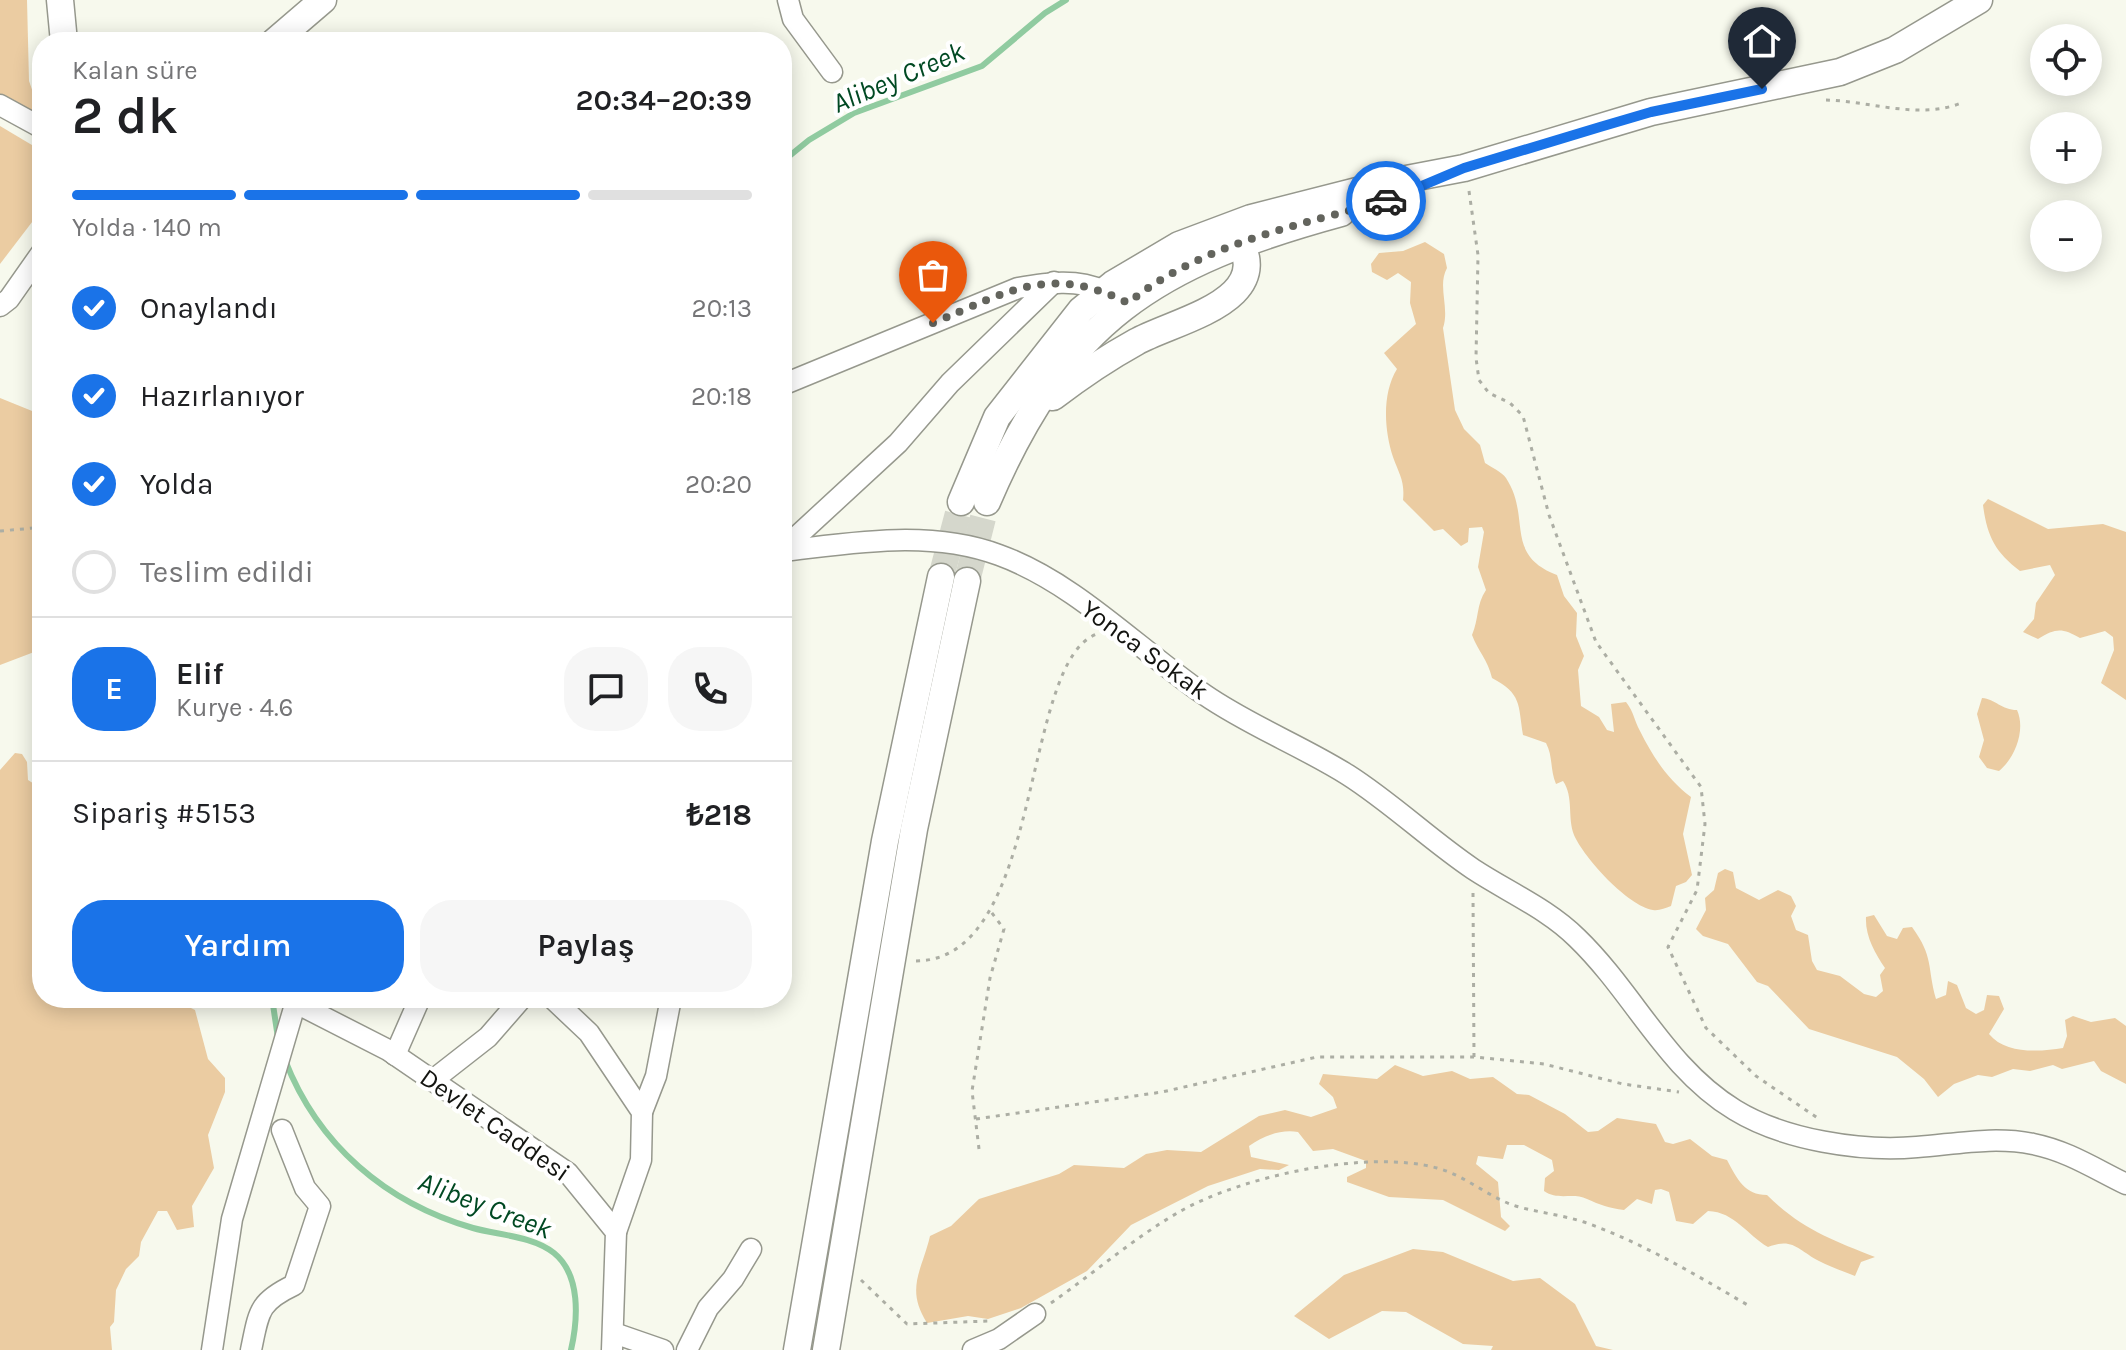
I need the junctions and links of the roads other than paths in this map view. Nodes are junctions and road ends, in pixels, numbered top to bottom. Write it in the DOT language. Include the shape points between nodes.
graph roads {
  1 [pos="60,0"];
  2 [pos="323,0"];
  3 [pos="788,0"];
  4 [pos="1979,0"];
  5 [pos="63,32"];
  6 [pos="286,32"];
  7 [pos="832,72"];
  8 [pos="0,105"];
  9 [pos="32,123"];
  10 [pos="1236,234"];
  11 [pos="32,266"];
  12 [pos="1054,282"];
  13 [pos="1104,291"];
  14 [pos="1128,303"];
  15 [pos="0,306"];
  16 [pos="792,381"];
  17 [pos="1027,421"];
  18 [pos="961,502"];
  19 [pos="987,502"];
  20 [pos="792,542"];
  21 [pos="792,550"];
  22 [pos="295,1008"];
  23 [pos="297,1008"];
  24 [pos="416,1008"];
  25 [pos="513,1008"];
  26 [pos="563,1008"];
  27 [pos="670,1008"];
  28 [pos="395,1055"];
  29 [pos="433,1080"];
  30 [pos="642,1112"];
  31 [pos="282,1130"];
  32 [pos="2126,1184"];
  33 [pos="616,1232"];
  34 [pos="751,1249"];
  35 [pos="1035,1314"];
  36 [pos="1000,1336"];
  37 [pos="613,1342"];
  38 [pos="212,1350"];
  39 [pos="251,1350"];
  40 [pos="663,1350"];
  41 [pos="687,1350"];
  42 [pos="797,1350"];
  43 [pos="826,1350"];
  44 [pos="973,1350"];
  1 -- 5 [label="main road"];
  2 -- 6 [label="main road"];
  3 -- 7 [label="street" via="793,19"];
  4 -- 10 [label="main road" via="1895,50 1840,72 1651,112 1464,168 1396,181"];
  8 -- 9 [label="street"];
  10 -- 13 [label="main road" via="1179,245"];
  10 -- 14 [label="main road"];
  10 -- 17 [label="main road" via="1246,260 1242,281 1227,300 1113,355"];
  11 -- 15 [label="street"];
  12 -- 13 [label="street"];
  12 -- 16 [label="street" via="1018,288"];
  12 -- 20 [label="street" via="950,383 898,443"];
  13 -- 14 [label="main road"];
  13 -- 18 [label="main road" via="1081,310 997,417"];
  14 -- 17 [label="main road" via="1097,328"];
  17 -- 19 [label="main road"];
  21 -- 32 [label="street, Yonca Sokak" via="920,539 1001,555 1034,572 1207,697 1349,776 1472,869 1576,937 1694,1080 1738,1112 1861,1149 1982,1139 2031,1143 2075,1155"];
  22 -- 38 [label="street" via="232,1219"];
  23 -- 28 [label="street, Devlet Caddesi"];
  24 -- 28 [label="street"];
  25 -- 29 [label="street" via="488,1037"];
  26 -- 30 [label="street" via="589,1033"];
  27 -- 30 [label="street" via="656,1076"];
  28 -- 29 [label="street, Devlet Caddesi"];
  29 -- 33 [label="street, Devlet Caddesi" via="568,1173"];
  30 -- 33 [label="street" via="641,1160"];
  31 -- 39 [label="street" via="305,1188 320,1206 294,1285 269,1297 259,1312"];
  33 -- 37 [label="street"];
  34 -- 41 [label="street" via="708,1308"];
  35 -- 36 [label="street"];
  36 -- 44 [label="street"];
  37 -- 40 [label="street"];
  42 -- 43 [label="main road" via="860,972 954,579"];
}
